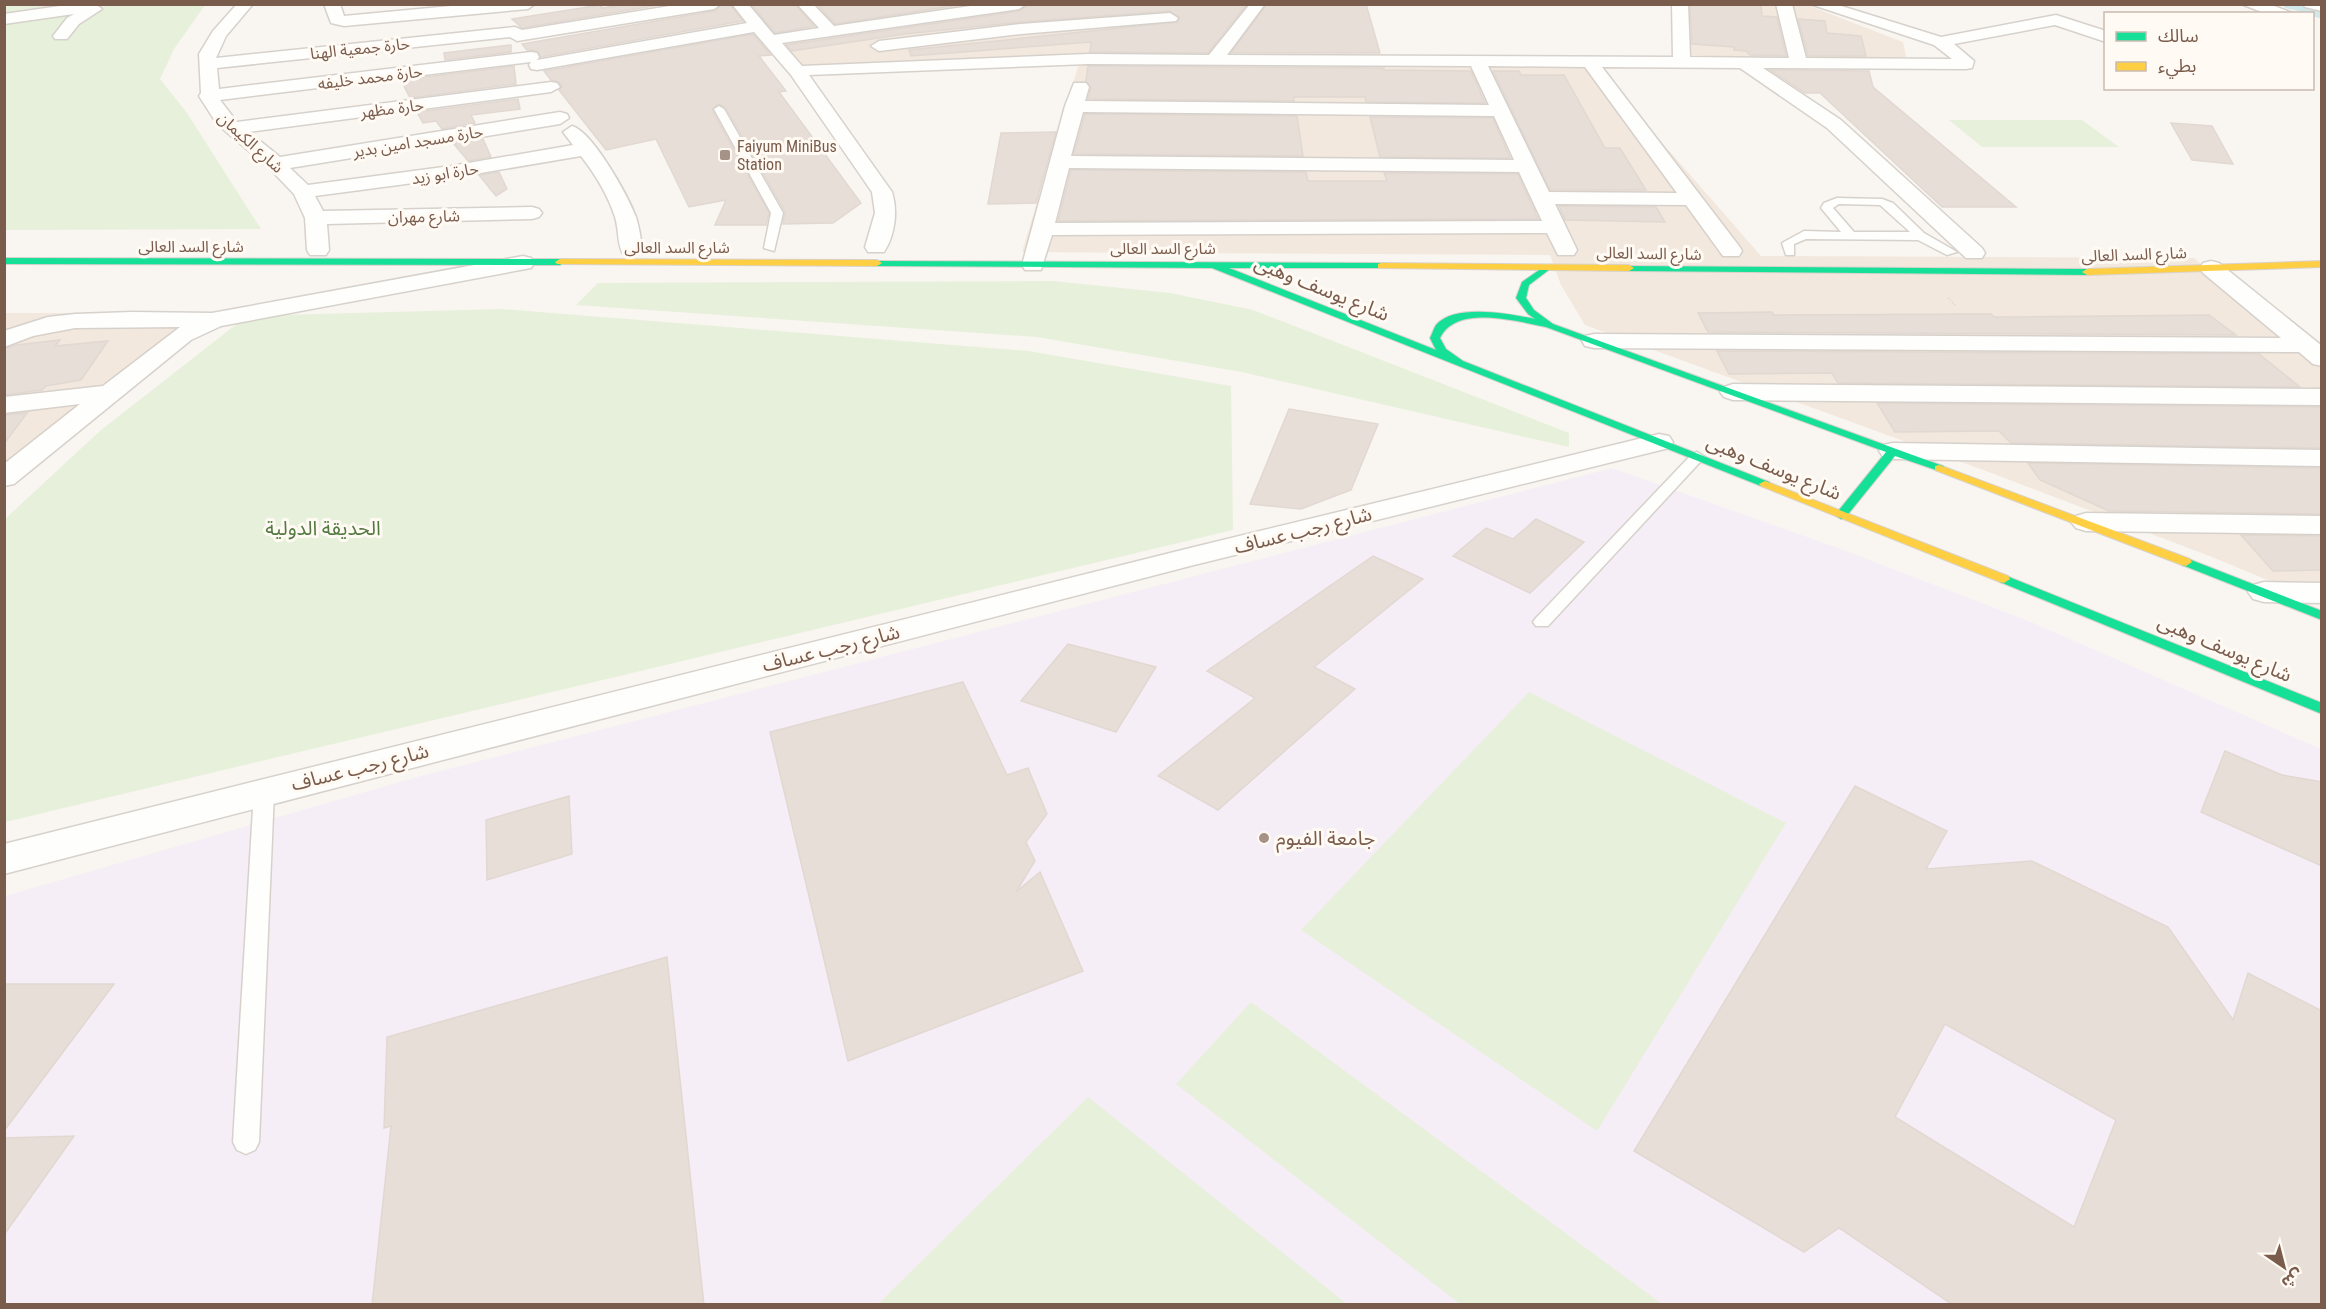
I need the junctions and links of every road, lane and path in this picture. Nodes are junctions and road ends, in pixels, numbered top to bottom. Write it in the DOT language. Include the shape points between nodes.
graph roads {
  1 [pos="246,4"];
  2 [pos="332,4"];
  3 [pos="528,4"];
  4 [pos="714,4"];
  5 [pos="739,4"];
  6 [pos="804,4"];
  7 [pos="1111,4"];
  8 [pos="1258,4"];
  9 [pos="1680,4"];
  10 [pos="1784,4"];
  11 [pos="1817,4"];
  12 [pos="2248,4"];
  13 [pos="2310,4"];
  14 [pos="1009,5"];
  15 [pos="501,7"];
  16 [pos="2322,7"];
  17 [pos="941,10"];
  18 [pos="871,11"];
  19 [pos="1172,11"];
  20 [pos="2280,12"];
  21 [pos="4,19"];
  22 [pos="1133,20"];
  23 [pos="884,24"];
  24 [pos="830,31"];
  25 [pos="766,33"];
  26 [pos="516,34"];
  27 [pos="61,36"];
  28 [pos="2104,36"];
  29 [pos="1940,42"];
  30 [pos="864,48"];
  31 [pos="831,53"];
  32 [pos="1088,59"];
  33 [pos="1145,59"];
  34 [pos="1214,60"];
  35 [pos="534,61"];
  36 [pos="1477,62"];
  37 [pos="1591,63"];
  38 [pos="1682,63"];
  39 [pos="206,64"];
  40 [pos="791,65"];
  41 [pos="1747,65"];
  42 [pos="1799,65"];
  43 [pos="551,87"];
  44 [pos="208,96"];
  45 [pos="1074,106"];
  46 [pos="719,109"];
  47 [pos="1500,111"];
  48 [pos="560,118"];
  49 [pos="233,128"];
  50 [pos="586,149"];
  51 [pos="1060,162"];
  52 [pos="276,164"];
  53 [pos="1526,166"];
  54 [pos="303,192"];
  55 [pos="1542,198"];
  56 [pos="1692,199"];
  57 [pos="532,213"];
  58 [pos="316,218"];
  59 [pos="1556,227"];
  60 [pos="1850,235"];
  61 [pos="1920,236"];
  62 [pos="875,247"];
  63 [pos="950,247"];
  64 [pos="1038,247"];
  65 [pos="735,248"];
  66 [pos="770,248"];
  67 [pos="4,249"];
  68 [pos="631,249"];
  69 [pos="318,250"];
  70 [pos="1566,250"];
  71 [pos="1708,251"];
  72 [pos="1737,251"];
  73 [pos="1790,252"];
  74 [pos="1916,252"];
  75 [pos="1951,252"];
  76 [pos="1979,253"];
  77 [pos="4,261"];
  78 [pos="523,263"];
  79 [pos="1211,264"];
  80 [pos="2322,264"];
  81 [pos="944,265"];
  82 [pos="2211,268"];
  83 [pos="1545,269"];
  84 [pos="214,320"];
  85 [pos="1550,326"];
  86 [pos="4,340"];
  87 [pos="1594,341"];
  88 [pos="1946,343"];
  89 [pos="2312,352"];
  90 [pos="1464,366"];
  91 [pos="1733,392"];
  92 [pos="107,393"];
  93 [pos="1985,394"];
  94 [pos="2322,397"];
  95 [pos="4,405"];
  96 [pos="1659,442"];
  97 [pos="1893,451"];
  98 [pos="1697,457"];
  99 [pos="2322,458"];
  100 [pos="4,478"];
  101 [pos="1841,514"];
  102 [pos="2086,522"];
  103 [pos="2322,525"];
  104 [pos="2264,592"];
  105 [pos="2322,593"];
  106 [pos="2322,616"];
  107 [pos="1542,622"];
  108 [pos="2322,709"];
  109 [pos="264,792"];
  110 [pos="4,859"];
  111 [pos="246,1142"];
  1 -- 39 [label="street, شارع الكيمان" via="212,44"];
  2 -- 15 [label="street" via="337,20 344,21"];
  3 -- 15 [label="street"];
  4 -- 26 [label="street, حارة جمعية الهنا"];
  5 -- 25 [label="street"];
  6 -- 24 [label="street"];
  7 -- 22 [label="street"];
  8 -- 34 [label="street"];
  9 -- 38 [label="street"];
  10 -- 42 [label="street"];
  11 -- 29 [label="street"];
  12 -- 20 [label="street"];
  13 -- 16 [label="street"];
  14 -- 17 [label="street, حارة محمد خليفه"];
  15 -- 26 [label="street"];
  17 -- 23 [label="street, حارة محمد خليفه"];
  18 -- 23 [label="street"];
  19 -- 22 [label="street"];
  19 -- 33 [label="street"];
  21 -- 27 [label="street" via="94,9 73,21"];
  22 -- 30 [label="street"];
  23 -- 24 [label="street, حارة محمد خليفه"];
  24 -- 25 [label="street, حارة محمد خليفه"];
  25 -- 35 [label="street, حارة محمد خليفه"];
  25 -- 40 [label="street"];
  26 -- 35 [label="street"];
  26 -- 39 [label="street, حارة جمعية الهنا"];
  28 -- 29 [label="street" via="2055,20"];
  29 -- 42 [label="street" via="1966,64"];
  31 -- 40 [label="street"];
  32 -- 33 [label="street"];
  32 -- 40 [label="street"];
  32 -- 45 [label="street"];
  33 -- 34 [label="street"];
  34 -- 36 [label="street"];
  35 -- 43 [label="street"];
  35 -- 44 [label="street, حارة محمد خليفه"];
  36 -- 37 [label="street"];
  36 -- 47 [label="street"];
  37 -- 38 [label="street"];
  37 -- 56 [label="street"];
  38 -- 41 [label="street"];
  39 -- 44 [label="street, شارع الكيمان"];
  40 -- 62 [label="street" via="882,192 885,218"];
  41 -- 42 [label="street"];
  41 -- 76 [label="street" via="1842,131"];
  43 -- 48 [label="street"];
  43 -- 49 [label="street, حارة مظهر"];
  44 -- 49 [label="street, شارع الكيمان" via="216,112"];
  45 -- 47 [label="street"];
  45 -- 51 [label="street"];
  46 -- 66 [label="lane" via="777,213"];
  47 -- 53 [label="street"];
  48 -- 50 [label="street"];
  48 -- 52 [label="street, حارة مسجد امين بدير"];
  49 -- 52 [label="street, شارع الكيمان"];
  50 -- 54 [label="street, حارة ابو زيد"];
  50 -- 68 [label="street" via="623,208"];
  51 -- 53 [label="street"];
  51 -- 64 [label="street"];
  52 -- 54 [label="street, شارع الكيمان"];
  53 -- 55 [label="street"];
  54 -- 58 [label="street, شارع الكيمان"];
  55 -- 56 [label="street"];
  55 -- 59 [label="street"];
  56 -- 72 [label="street"];
  57 -- 58 [label="street, شارع مهران"];
  58 -- 69 [label="street, شارع الكيمان"];
  59 -- 64 [label="street"];
  59 -- 70 [label="street"];
  60 -- 61 [label="lane"];
  60 -- 61 [label="lane" via="1828,205 1845,201 1882,202"];
  60 -- 73 [label="lane" via="1799,236 1788,243"];
  61 -- 75 [label="lane"];
  63 -- 81 [label="main road"];
  64 -- 79 [label="main road, شارع السد العالى"];
  64 -- 81 [label="main road, شارع السد العالى"];
  65 -- 68 [label="main road, شارع السد العالى"];
  67 -- 69 [label="main road, شارع السد العالى"];
  68 -- 69 [label="main road, شارع السد العالى"];
  71 -- 72 [label="main road, شارع السد العالى"];
  74 -- 75 [label="main road"];
  75 -- 76 [label="main road"];
  77 -- 78 [label="main road, شارع السد العالى"];
  78 -- 81 [label="main road, شارع السد العالى"];
  78 -- 84 [label="street"];
  79 -- 83 [label="main road, شارع السد العالى"];
  79 -- 90 [label="main road, شارع يوسف وهبى"];
  80 -- 82 [label="main road, شارع السد العالى"];
  82 -- 83 [label="main road, شارع السد العالى" via="2094,272"];
  82 -- 89 [label="street"];
  83 -- 85 [label="main road" via="1528,277 1520,288 1521,301 1531,314"];
  84 -- 86 [label="street" via="54,322"];
  84 -- 92 [label="street" via="182,335"];
  85 -- 87 [label="main road"];
  85 -- 90 [label="main road" via="1489,315 1448,321 1440,327 1436,342"];
  87 -- 88 [label="street"];
  87 -- 91 [label="main road"];
  88 -- 89 [label="street"];
  88 -- 93 [label="street"];
  90 -- 96 [label="main road, شارع يوسف وهبى"];
  91 -- 93 [label="street"];
  91 -- 97 [label="main road"];
  92 -- 95 [label="street"];
  92 -- 100 [label="street"];
  93 -- 94 [label="street"];
  96 -- 98 [label="main road, شارع يوسف وهبى"];
  96 -- 109 [label="street, شارع رجب عساف"];
  97 -- 99 [label="street"];
  97 -- 101 [label="main road"];
  97 -- 102 [label="main road"];
  98 -- 101 [label="main road, شارع يوسف وهبى"];
  98 -- 107 [label="lane"];
  101 -- 108 [label="main road, شارع يوسف وهبى"];
  102 -- 103 [label="street"];
  102 -- 104 [label="main road"];
  104 -- 105 [label="street"];
  104 -- 106 [label="main road"];
  109 -- 110 [label="street, شارع رجب عساف"];
  109 -- 111 [label="lane"];
}
